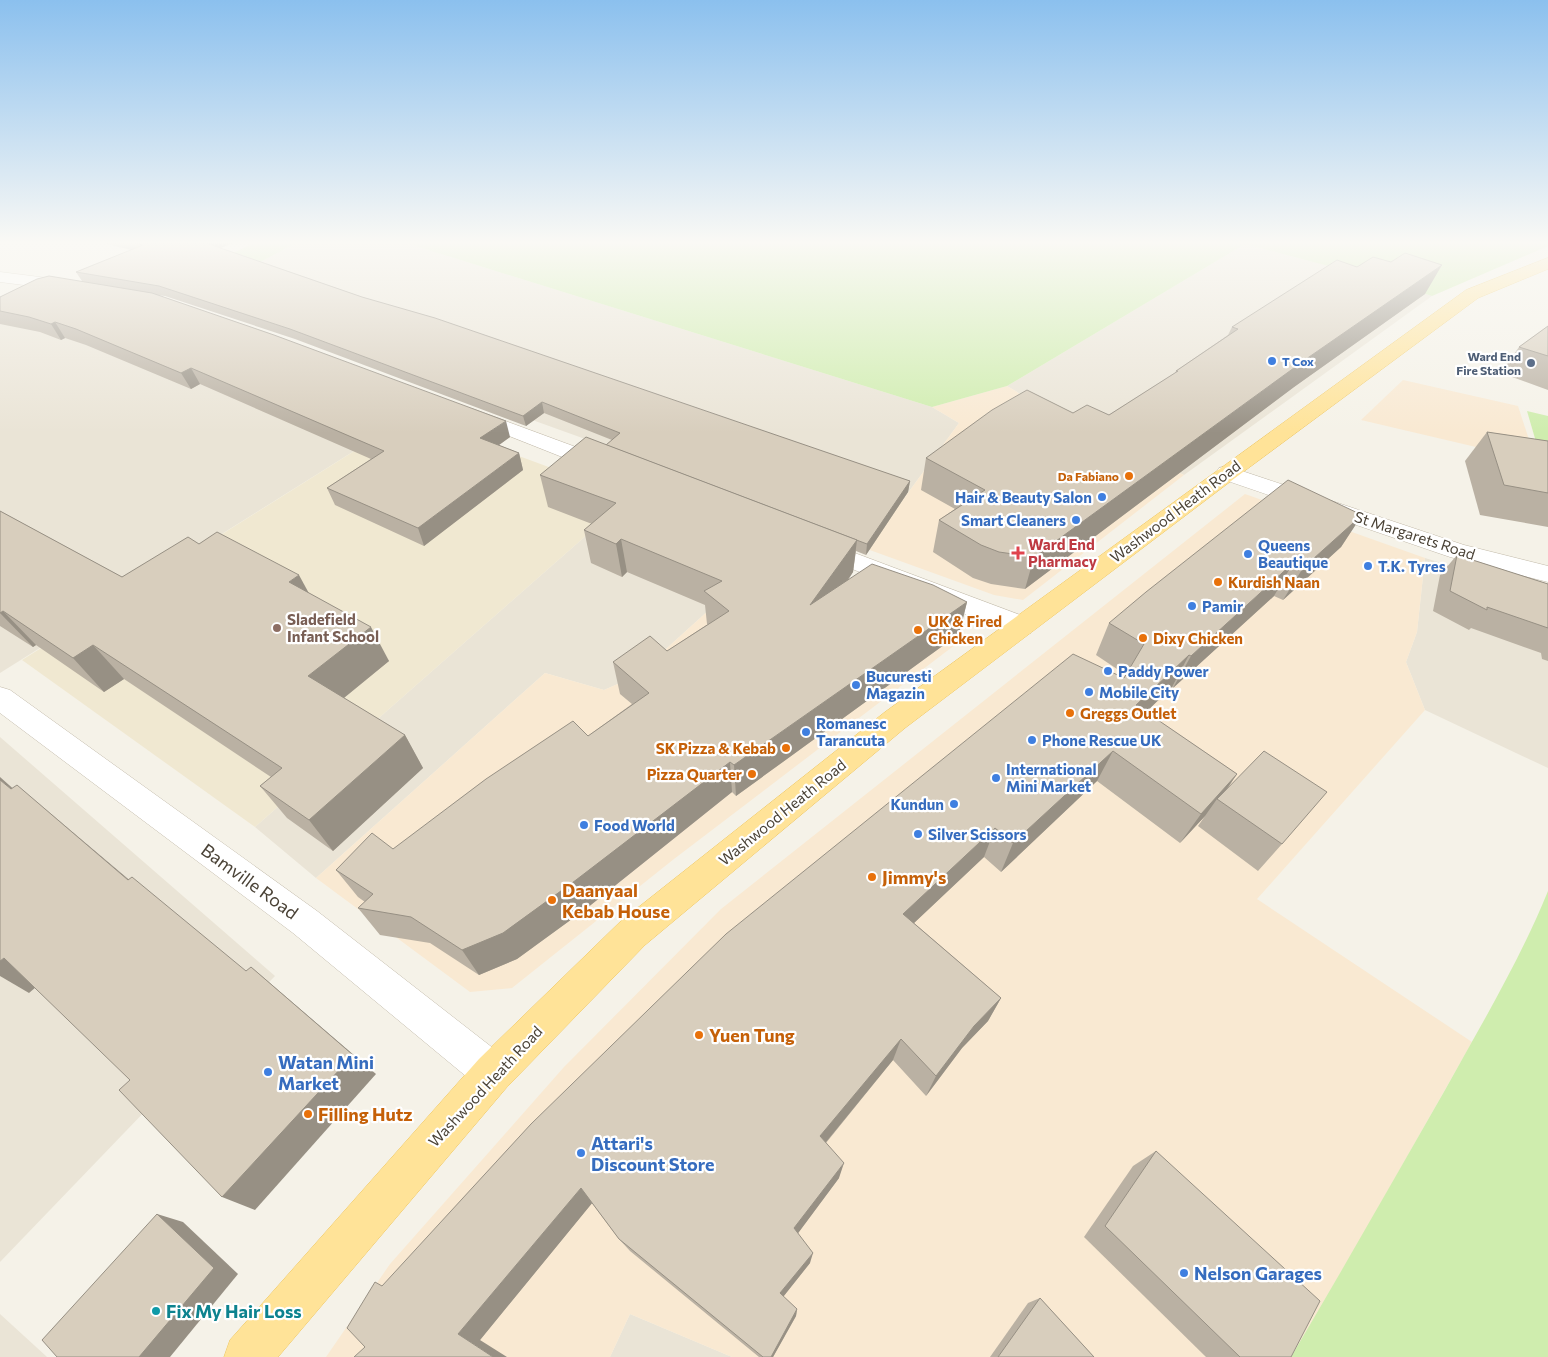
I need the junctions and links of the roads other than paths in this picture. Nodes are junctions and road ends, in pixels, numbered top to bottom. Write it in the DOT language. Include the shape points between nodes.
graph roads {
  1 [pos="1455,306"];
  2 [pos="454,408"];
  3 [pos="622,472"];
  4 [pos="1227,472"];
  5 [pos="798,540"];
  6 [pos="1548,574"];
  7 [pos="1022,626"];
  8 [pos="0,698"];
  9 [pos="494,1073"];
  10 [pos="247,1357"];
  1 -- 4 [label="main road, Washwood Heath Road"];
  2 -- 3 [label="street"];
  4 -- 6 [label="street, St Margarets Road" via="1458,551"];
  4 -- 7 [label="main road, Washwood Heath Road"];
  5 -- 7 [label="street"];
  7 -- 9 [label="main road, Washwood Heath Road" via="894,720 633,933"];
  8 -- 9 [label="street, Bamville Road" via="304,922"];
  9 -- 10 [label="main road, Washwood Heath Road"];
}
